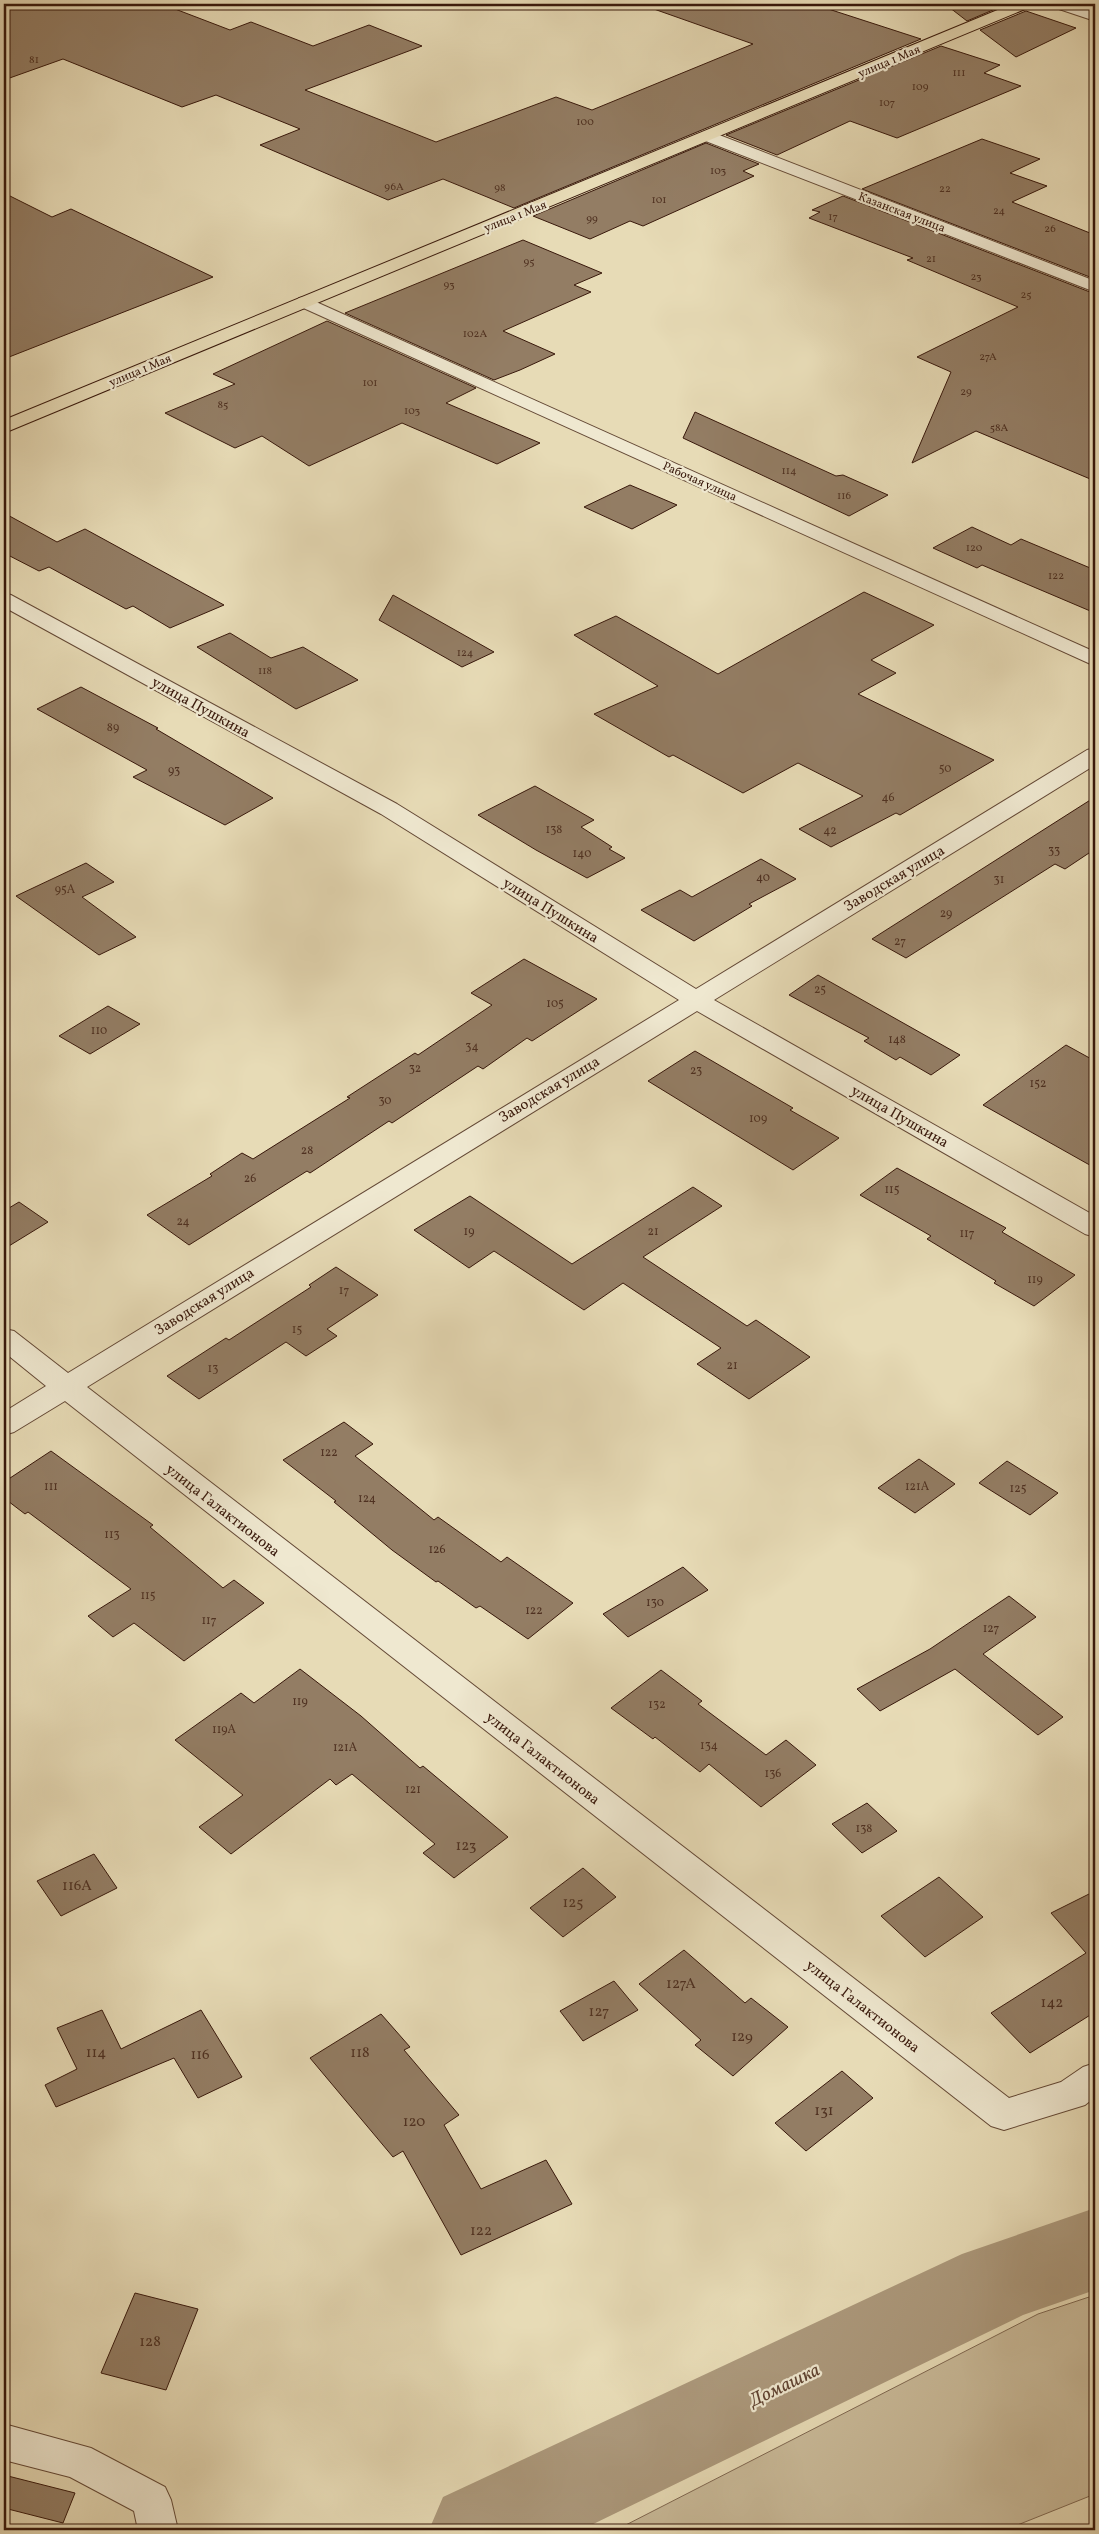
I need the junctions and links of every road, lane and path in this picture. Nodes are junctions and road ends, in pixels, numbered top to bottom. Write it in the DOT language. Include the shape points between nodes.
graph roads {
  1 [pos="1025,4"];
  2 [pos="1058,4"];
  3 [pos="1095,16"];
  4 [pos="709,136"];
  5 [pos="1095,287"];
  6 [pos="305,302"];
  7 [pos="4,427"];
  8 [pos="4,599"];
  9 [pos="1095,660"];
  10 [pos="1095,755"];
  11 [pos="695,999"];
  12 [pos="1095,1228"];
  13 [pos="4,1338"];
  14 [pos="65,1387"];
  15 [pos="4,1425"];
  16 [pos="1095,2078"];
  17 [pos="4,2442"];
  18 [pos="158,2530"];
  1 -- 4 [label="main road, улица 1 Мая"];
  2 -- 3 [label="street"];
  4 -- 5 [label="street, Казанская улица"];
  4 -- 6 [label="main road, улица 1 Мая"];
  6 -- 7 [label="main road, улица 1 Мая"];
  6 -- 9 [label="street, Рабочая улица"];
  8 -- 11 [label="street, улица Пушкина" via="389,810"];
  10 -- 11 [label="street, Заводская улица"];
  11 -- 12 [label="street, улица Пушкина"];
  11 -- 14 [label="street, Заводская улица"];
  13 -- 14 [label="street, улица Галактионова"];
  14 -- 15 [label="street, Заводская улица"];
  14 -- 16 [label="street, улица Галактионова" via="1004,2115 1072,2094"];
  17 -- 18 [label="street" via="77,2461 151,2500"];
}
